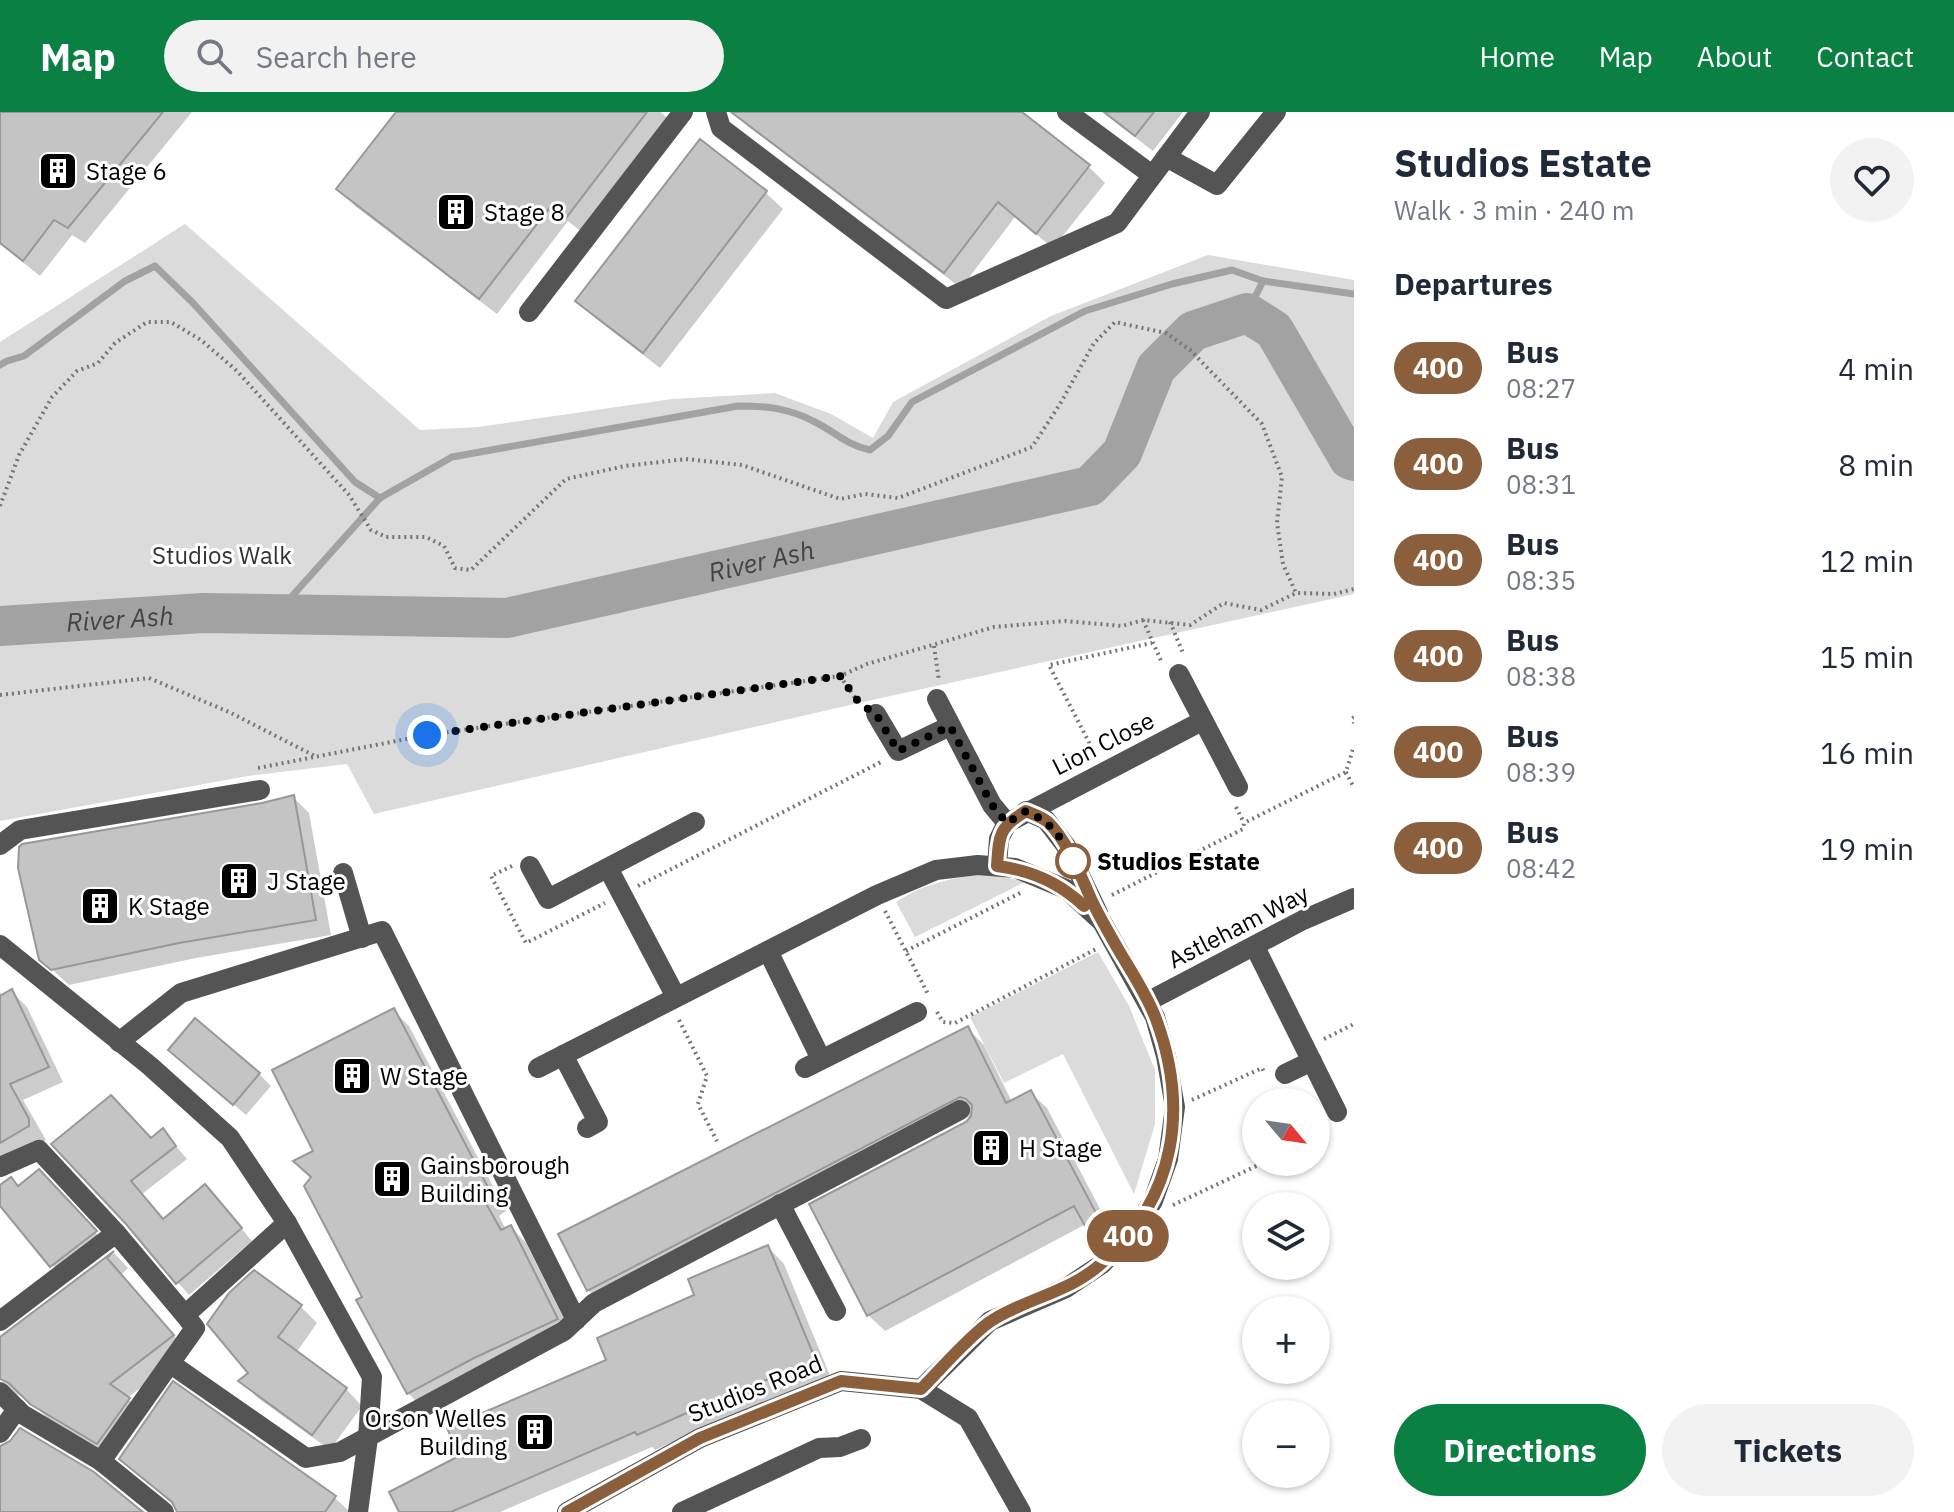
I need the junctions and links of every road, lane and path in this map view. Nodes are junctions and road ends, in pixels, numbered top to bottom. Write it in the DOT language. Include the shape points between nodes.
graph roads {
  1 [pos="683,112"];
  2 [pos="716,112"];
  3 [pos="1067,112"];
  4 [pos="1200,112"];
  5 [pos="1276,112"];
  6 [pos="1166,157"];
  7 [pos="1152,175"];
  8 [pos="529,312"];
  9 [pos="0,506"];
  10 [pos="1354,589"];
  11 [pos="1296,593"];
  12 [pos="1143,620"];
  13 [pos="1170,622"];
  14 [pos="1152,643"];
  15 [pos="934,645"];
  16 [pos="1177,671"];
  17 [pos="840,676"];
  18 [pos="0,695"];
  19 [pos="937,699"];
  20 [pos="876,714"];
  21 [pos="1202,721"];
  22 [pos="950,726"];
  23 [pos="1354,746"];
  24 [pos="316,756"];
  25 [pos="256,768"];
  26 [pos="1104,771"];
  27 [pos="1346,772"];
  28 [pos="1238,787"];
  29 [pos="1354,788"];
  30 [pos="260,790"];
  31 [pos="1026,811"];
  32 [pos="695,822"];
  33 [pos="1007,823"];
  34 [pos="0,845"];
  35 [pos="530,866"];
  36 [pos="997,866"];
  37 [pos="608,868"];
  38 [pos="343,873"];
  39 [pos="1035,876"];
  40 [pos="877,895"];
  41 [pos="1354,898"];
  42 [pos="1103,922"];
  43 [pos="362,938"];
  44 [pos="0,945"];
  45 [pos="1255,947"];
  46 [pos="768,951"];
  47 [pos="906,951"];
  48 [pos="673,999"];
  49 [pos="1147,1002"];
  50 [pos="917,1012"];
  51 [pos="1354,1024"];
  52 [pos="119,1042"];
  53 [pos="563,1055"];
  54 [pos="1309,1055"];
  55 [pos="538,1068"];
  56 [pos="1285,1074"];
  57 [pos="1175,1107"];
  58 [pos="960,1110"];
  59 [pos="1337,1112"];
  60 [pos="587,1128"];
  61 [pos="717,1141"];
  62 [pos="0,1167"];
  63 [pos="1242,1173"];
  64 [pos="1153,1201"];
  65 [pos="780,1204"];
  66 [pos="287,1223"];
  67 [pos="116,1233"];
  68 [pos="836,1311"];
  69 [pos="185,1315"];
  70 [pos="576,1320"];
  71 [pos="0,1321"];
  72 [pos="171,1364"];
  73 [pos="921,1389"];
  74 [pos="0,1392"];
  75 [pos="17,1409"];
  76 [pos="0,1433"];
  77 [pos="368,1438"];
  78 [pos="861,1439"];
  79 [pos="101,1461"];
  80 [pos="164,1512"];
  81 [pos="358,1512"];
  82 [pos="567,1512"];
  83 [pos="682,1512"];
  84 [pos="1021,1512"];
  1 -- 8 [label="street"];
  2 -- 7 [label="street" via="721,128 946,299 1117,223"];
  3 -- 7 [label="street"];
  4 -- 6 [label="street"];
  5 -- 6 [label="street" via="1217,185"];
  6 -- 7 [label="street"];
  9 -- 11 [label="path" via="19,455 52,397 77,371 98,363 115,343 147,322 171,322 237,371 355,504 371,530 386,537 426,537 444,546 455,568 471,570 566,479 625,466 686,459 742,465 840,499 865,494 898,498 1032,447 1094,343 1115,322 1166,333 1190,350 1262,424 1282,477 1277,523 1283,564"];
  10 -- 11 [label="path"];
  11 -- 13 [label="path" via="1261,610 1224,603 1190,625"];
  12 -- 13 [label="path"];
  12 -- 14 [label="path"];
  12 -- 15 [label="path" via="1122,626 1065,621 994,627"];
  13 -- 16 [label="path" via="1187,661"];
  14 -- 16 [label="path" via="1166,671"];
  14 -- 26 [label="path" via="1049,665"];
  15 -- 17 [label="path"];
  15 -- 19 [label="path"];
  16 -- 21 [label="street"];
  17 -- 20 [label="path" via="860,704"];
  17 -- 24 [label="path" via="427,735"];
  18 -- 24 [label="path" via="149,678"];
  19 -- 22 [label="street"];
  20 -- 22 [label="street" via="898,751"];
  21 -- 26 [label="street, Lion Close"];
  21 -- 28 [label="street"];
  22 -- 33 [label="street"];
  23 -- 27 [label="path"];
  24 -- 25 [label="path"];
  26 -- 31 [label="street, Lion Close"];
  27 -- 29 [label="path"];
  27 -- 42 [label="path" via="1244,823 1243,829"];
  30 -- 34 [label="street" via="20,830"];
  31 -- 33 [label="street, Lion Close"];
  31 -- 42 [label="street" via="1046,820 1066,846"];
  32 -- 37 [label="street"];
  33 -- 36 [label="street" via="999,839"];
  35 -- 37 [label="street" via="548,899"];
  36 -- 39 [label="street"];
  36 -- 40 [label="street" via="936,870"];
  37 -- 48 [label="street"];
  38 -- 43 [label="street"];
  39 -- 42 [label="street" via="1066,889"];
  39 -- 47 [label="path" via="1028,889"];
  40 -- 46 [label="street"];
  40 -- 47 [label="path"];
  41 -- 45 [label="street, Astleham Way"];
  42 -- 47 [label="path" via="955,1023 943,1022"];
  42 -- 49 [label="street"];
  43 -- 52 [label="street" via="181,993"];
  43 -- 70 [label="street" via="382,931"];
  44 -- 52 [label="street"];
  45 -- 49 [label="street, Astleham Way"];
  45 -- 54 [label="street"];
  46 -- 48 [label="street"];
  46 -- 50 [label="street" via="813,1064"];
  48 -- 53 [label="street"];
  48 -- 61 [label="path" via="707,1076 698,1104"];
  49 -- 57 [label="street" via="1166,1056"];
  51 -- 54 [label="path"];
  52 -- 66 [label="street" via="230,1138"];
  53 -- 55 [label="street"];
  53 -- 60 [label="street" via="598,1122"];
  54 -- 56 [label="street"];
  54 -- 59 [label="street"];
  56 -- 57 [label="path" via="1269,1083 1262,1068"];
  57 -- 64 [label="street" via="1168,1159"];
  58 -- 65 [label="street"];
  62 -- 67 [label="street" via="39,1150"];
  63 -- 64 [label="path" via="1171,1206"];
  64 -- 73 [label="street" via="1102,1264 1066,1288 990,1321"];
  65 -- 68 [label="street"];
  65 -- 70 [label="street" via="594,1303"];
  66 -- 69 [label="street"];
  66 -- 77 [label="street" via="372,1377"];
  67 -- 69 [label="street"];
  67 -- 71 [label="street"];
  69 -- 72 [label="street" via="195,1328"];
  70 -- 77 [label="street"];
  72 -- 77 [label="street" via="306,1458 340,1452"];
  72 -- 79 [label="street"];
  73 -- 82 [label="street, Studios Road" via="841,1381 700,1438"];
  73 -- 84 [label="street" via="968,1418"];
  74 -- 75 [label="street"];
  75 -- 76 [label="street"];
  75 -- 79 [label="street"];
  77 -- 81 [label="street"];
  78 -- 83 [label="street" via="819,1448"];
  79 -- 80 [label="street"];
}
